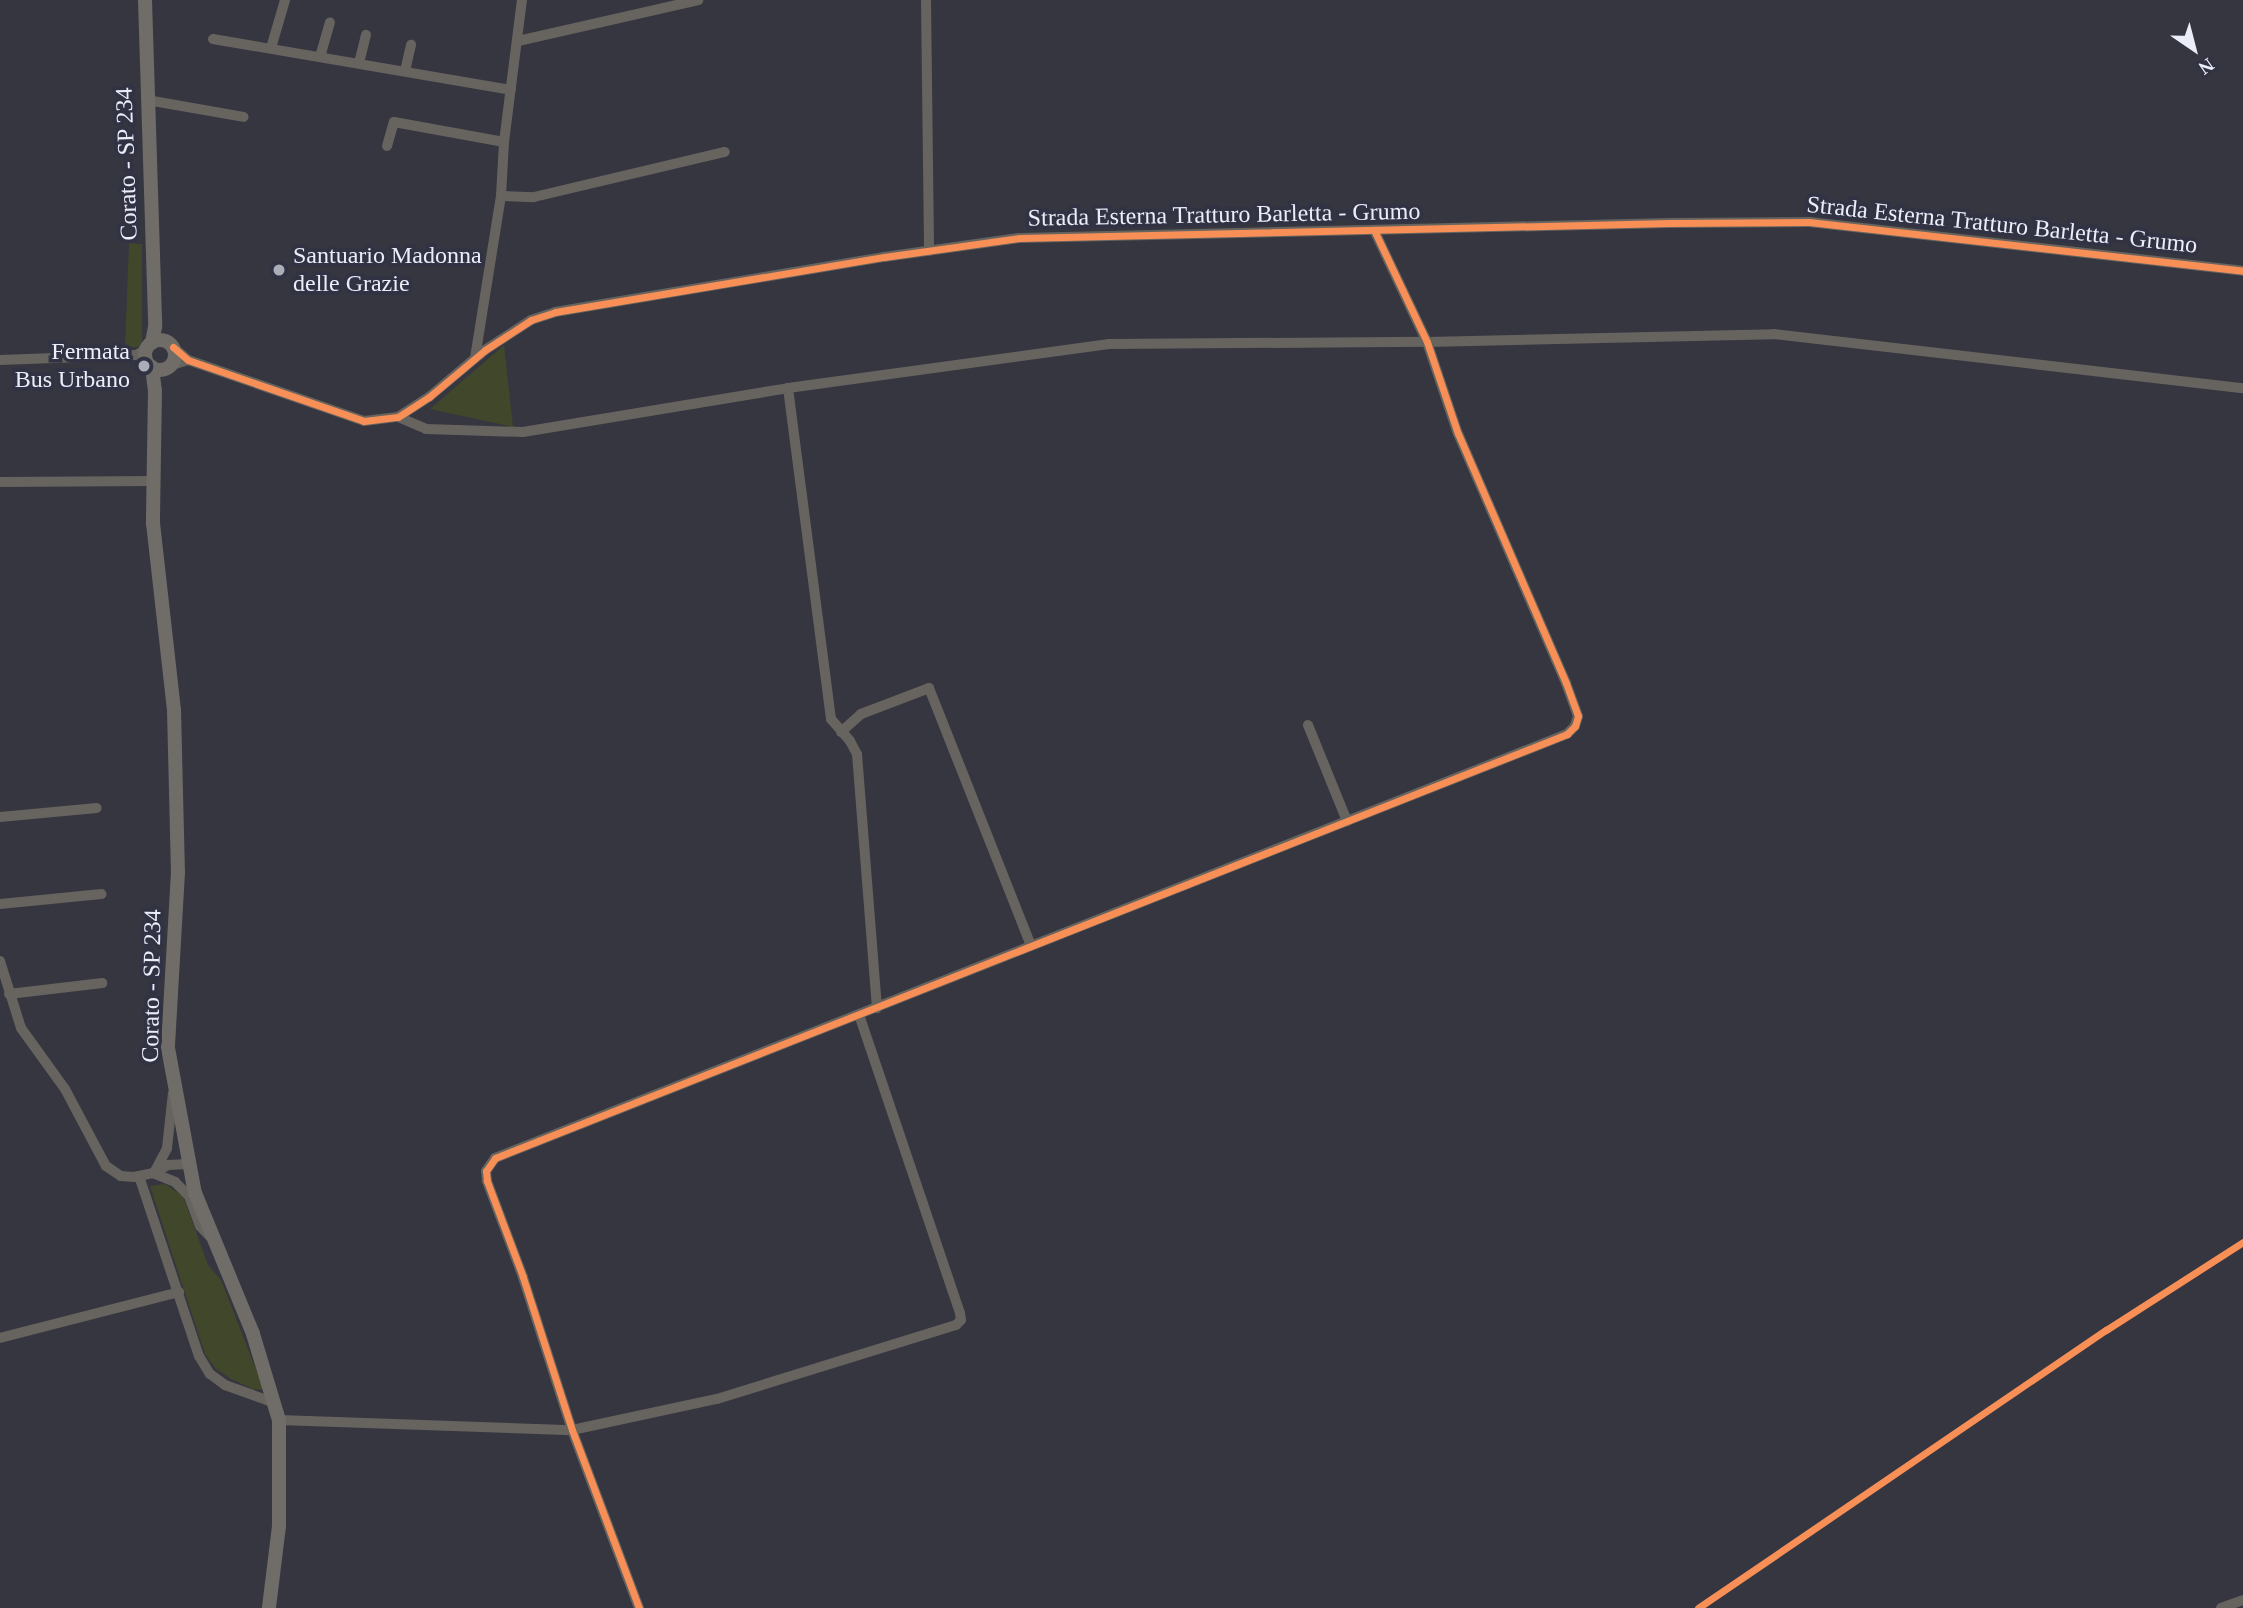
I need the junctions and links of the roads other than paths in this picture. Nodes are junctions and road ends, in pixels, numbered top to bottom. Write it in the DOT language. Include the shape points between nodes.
graph roads {
  1 [pos="145,0"];
  2 [pos="285,0"];
  3 [pos="522,0"];
  4 [pos="698,0"];
  5 [pos="926,0"];
  6 [pos="330,22"];
  7 [pos="366,35"];
  8 [pos="213,39"];
  9 [pos="518,41"];
  10 [pos="411,45"];
  11 [pos="271,48"];
  12 [pos="320,57"];
  13 [pos="359,63"];
  14 [pos="405,71"];
  15 [pos="511,90"];
  16 [pos="147,100"];
  17 [pos="244,117"];
  18 [pos="504,142"];
  19 [pos="387,146"];
  20 [pos="725,152"];
  21 [pos="501,196"];
  22 [pos="1374,230"];
  23 [pos="929,251"];
  24 [pos="2243,271"];
  25 [pos="1427,342"];
  26 [pos="157,355"];
  27 [pos="475,358"];
  28 [pos="0,360"];
  29 [pos="188,360"];
  30 [pos="788,388"];
  31 [pos="2243,388"];
  32 [pos="398,417"];
  33 [pos="154,481"];
  34 [pos="0,482"];
  35 [pos="1308,725"];
  36 [pos="841,732"];
  37 [pos="97,808"];
  38 [pos="0,817"];
  39 [pos="1347,821"];
  40 [pos="102,894"];
  41 [pos="0,904"];
  42 [pos="1031,946"];
  43 [pos="0,961"];
  44 [pos="102,983"];
  45 [pos="9,994"];
  46 [pos="877,1008"];
  47 [pos="859,1015"];
  48 [pos="174,1087"];
  49 [pos="188,1164"];
  50 [pos="153,1173"];
  51 [pos="139,1176"];
  52 [pos="214,1241"];
  53 [pos="179,1292"];
  54 [pos="0,1338"];
  55 [pos="275,1403"];
  56 [pos="279,1420"];
  57 [pos="572,1430"];
  58 [pos="2243,1600"];
  59 [pos="269,1608"];
  60 [pos="639,1608"];
  61 [pos="2221,1608"];
  1 -- 16 [label="main road, Corato - SP 234"];
  2 -- 11 [label="street"];
  3 -- 9 [label="street"];
  4 -- 9 [label="street"];
  5 -- 23 [label="street"];
  6 -- 12 [label="street"];
  7 -- 13 [label="street"];
  8 -- 11 [label="street"];
  9 -- 15 [label="street"];
  10 -- 14 [label="street"];
  11 -- 12 [label="street"];
  12 -- 13 [label="street"];
  13 -- 14 [label="street"];
  14 -- 15 [label="street"];
  15 -- 18 [label="street"];
  16 -- 17 [label="street"];
  16 -- 26 [label="main road, Corato - SP 234"];
  18 -- 19 [label="street" via="394,122"];
  18 -- 21 [label="street"];
  20 -- 21 [label="street" via="534,197"];
  21 -- 27 [label="street"];
  22 -- 23 [label="street, Strada Esterna Tratturo Barletta - Grumo" via="1020,238"];
  22 -- 24 [label="street, Strada Esterna Tratturo Barletta - Grumo" via="1809,222"];
  22 -- 25 [label="street"];
  23 -- 27 [label="street, Strada Esterna Tratturo Barletta - Grumo" via="555,312 531,320"];
  25 -- 30 [label="street" via="1109,344"];
  25 -- 31 [label="street" via="1774,334"];
  25 -- 39 [label="street" via="1458,435 1520,571 1578,716 1567,734"];
  26 -- 28 [label="street"];
  26 -- 29 [label="street"];
  26 -- 29 [label="street, Strada Esterna Tratturo Barletta - Grumo"];
  26 -- 33 [label="main road, Corato - SP 234"];
  27 -- 32 [label="street, Strada Esterna Tratturo Barletta - Grumo"];
  29 -- 32 [label="street, Strada Esterna Tratturo Barletta - Grumo" via="364,421"];
  30 -- 32 [label="street" via="523,432 426,429"];
  30 -- 36 [label="street" via="831,719"];
  33 -- 34 [label="street"];
  33 -- 48 [label="main road, Corato - SP 234" via="153,523 174,710 178,872 168,1048"];
  35 -- 39 [label="street"];
  36 -- 42 [label="street" via="861,715 929,688"];
  36 -- 46 [label="street" via="857,754"];
  37 -- 38 [label="street"];
  39 -- 42 [label="street"];
  40 -- 41 [label="street"];
  42 -- 46 [label="street"];
  43 -- 45 [label="street"];
  44 -- 45 [label="street"];
  45 -- 51 [label="street" via="21,1028 65,1090 106,1166 121,1176"];
  46 -- 47 [label="street"];
  47 -- 57 [label="street" via="495,1158 486,1171"];
  47 -- 57 [label="street" via="961,1320 947,1330 717,1399"];
  48 -- 49 [label="main road, Corato - SP 234"];
  48 -- 50 [label="street" via="167,1148"];
  49 -- 50 [label="street" via="168,1165"];
  49 -- 52 [label="main road, Corato - SP 234"];
  50 -- 51 [label="street"];
  50 -- 52 [label="street" via="176,1182 189,1196 200,1226"];
  51 -- 53 [label="street"];
  52 -- 55 [label="main road, Corato - SP 234" via="253,1334"];
  53 -- 54 [label="street"];
  53 -- 55 [label="street" via="199,1356 211,1374 234,1389"];
  55 -- 56 [label="main road, Corato - SP 234"];
  56 -- 57 [label="street"];
  56 -- 59 [label="main road, Corato - SP 234" via="279,1526"];
  57 -- 60 [label="street"];
  58 -- 61 [label="street"];
}
